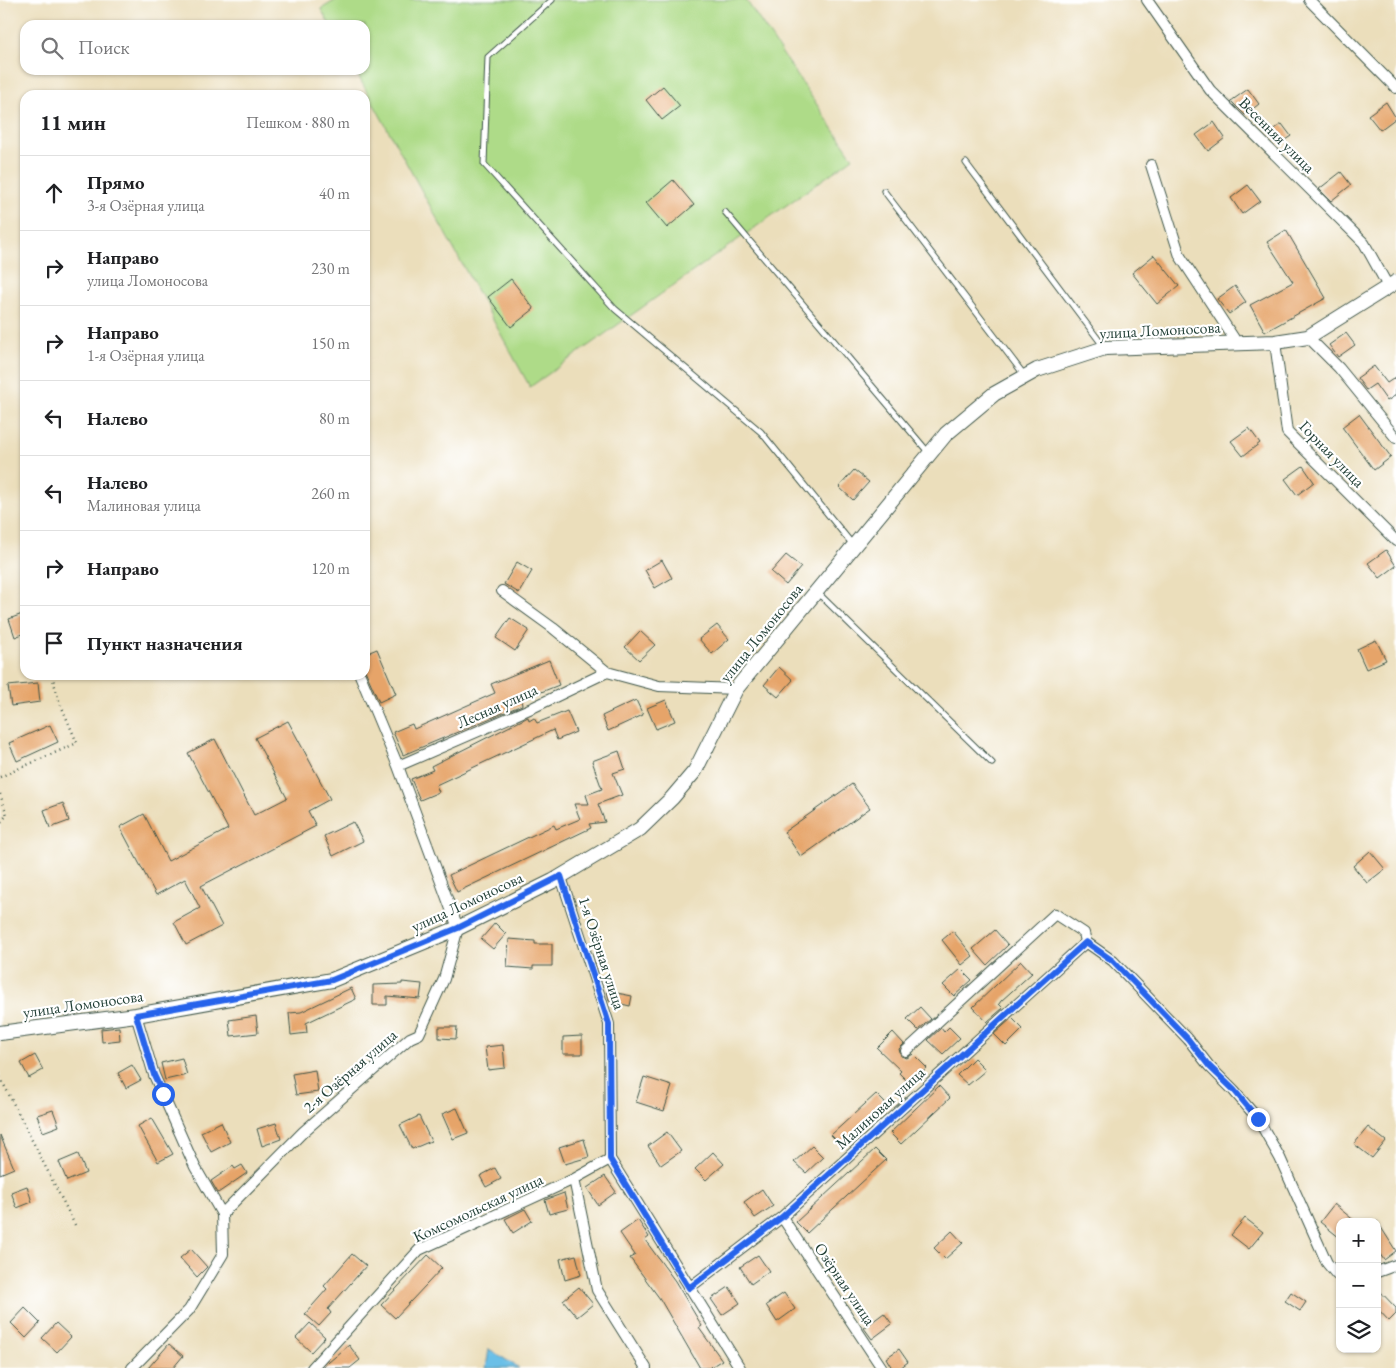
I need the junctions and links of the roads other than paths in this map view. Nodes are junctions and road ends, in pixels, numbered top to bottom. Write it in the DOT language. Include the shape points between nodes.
graph roads {
  1 [pos="552,0"];
  2 [pos="1147,0"];
  3 [pos="1309,0"];
  4 [pos="1396,88"];
  5 [pos="966,163"];
  6 [pos="1151,165"];
  7 [pos="884,191"];
  8 [pos="725,212"];
  9 [pos="1392,285"];
  10 [pos="1308,337"];
  11 [pos="1275,342"];
  12 [pos="1237,344"];
  13 [pos="1105,348"];
  14 [pos="1025,377"];
  15 [pos="1396,438"];
  16 [pos="930,454"];
  17 [pos="1396,541"];
  18 [pos="855,548"];
  19 [pos="502,591"];
  20 [pos="817,592"];
  21 [pos="607,672"];
  22 [pos="362,680"];
  23 [pos="736,689"];
  24 [pos="992,763"];
  25 [pos="398,766"];
  26 [pos="561,876"];
  27 [pos="458,928"];
  28 [pos="1086,942"];
  29 [pos="136,1015"];
  30 [pos="0,1033"];
  31 [pos="906,1051"];
  32 [pos="610,1159"];
  33 [pos="574,1179"];
  34 [pos="222,1214"];
  35 [pos="782,1217"];
  36 [pos="1396,1265"];
  37 [pos="1381,1271"];
  38 [pos="1336,1274"];
  39 [pos="689,1288"];
  40 [pos="132,1368"];
  41 [pos="312,1368"];
  42 [pos="646,1368"];
  43 [pos="740,1368"];
  44 [pos="882,1368"];
  1 -- 18 [label="lane" via="488,57 484,164 615,309 760,432"];
  2 -- 9 [label="street, Весенняя улица" via="1210,90 1364,243"];
  3 -- 4 [label="street"];
  5 -- 13 [label="lane"];
  6 -- 12 [label="street" via="1180,256"];
  7 -- 14 [label="lane"];
  8 -- 16 [label="lane"];
  9 -- 10 [label="street, улица Ломоносова"];
  10 -- 11 [label="street, улица Ломоносова"];
  10 -- 15 [label="street" via="1339,368"];
  11 -- 12 [label="street, улица Ломоносова"];
  11 -- 17 [label="street, Горная улица" via="1286,432"];
  12 -- 13 [label="street, улица Ломоносова"];
  13 -- 14 [label="street, улица Ломоносова"];
  14 -- 16 [label="street, улица Ломоносова" via="994,394 946,434"];
  16 -- 18 [label="street, улица Ломоносова"];
  18 -- 20 [label="street, улица Ломоносова"];
  19 -- 21 [label="street"];
  20 -- 23 [label="street, улица Ломоносова"];
  20 -- 24 [label="lane"];
  21 -- 23 [label="street" via="658,686"];
  21 -- 25 [label="street, Лесная улица"];
  22 -- 25 [label="street"];
  23 -- 26 [label="street, улица Ломоносова" via="695,771 672,798 640,829"];
  25 -- 27 [label="street"];
  26 -- 27 [label="street, улица Ломоносова"];
  26 -- 32 [label="street, 1-я Озёрная улица" via="609,1024"];
  27 -- 29 [label="street, улица Ломоносова" via="332,980"];
  27 -- 34 [label="street, 2-я Озёрная улица" via="444,979 419,1034 410,1038 303,1132"];
  28 -- 31 [label="street" via="1084,934 1055,914"];
  28 -- 35 [label="street, Малиновая улица"];
  28 -- 38 [label="street" via="1113,961 1188,1039 1258,1119 1280,1158 1326,1263"];
  29 -- 30 [label="street, улица Ломоносова"];
  29 -- 34 [label="street" via="154,1075 194,1167"];
  32 -- 33 [label="street, Комсомольская улица"];
  32 -- 39 [label="street"];
  33 -- 41 [label="street, Комсомольская улица" via="419,1250"];
  33 -- 42 [label="street" via="597,1290"];
  34 -- 40 [label="street" via="223,1254 188,1310"];
  35 -- 39 [label="street, Малиновая улица"];
  35 -- 44 [label="street, Озёрная улица"];
  36 -- 37 [label="street"];
  39 -- 43 [label="street"];
}
